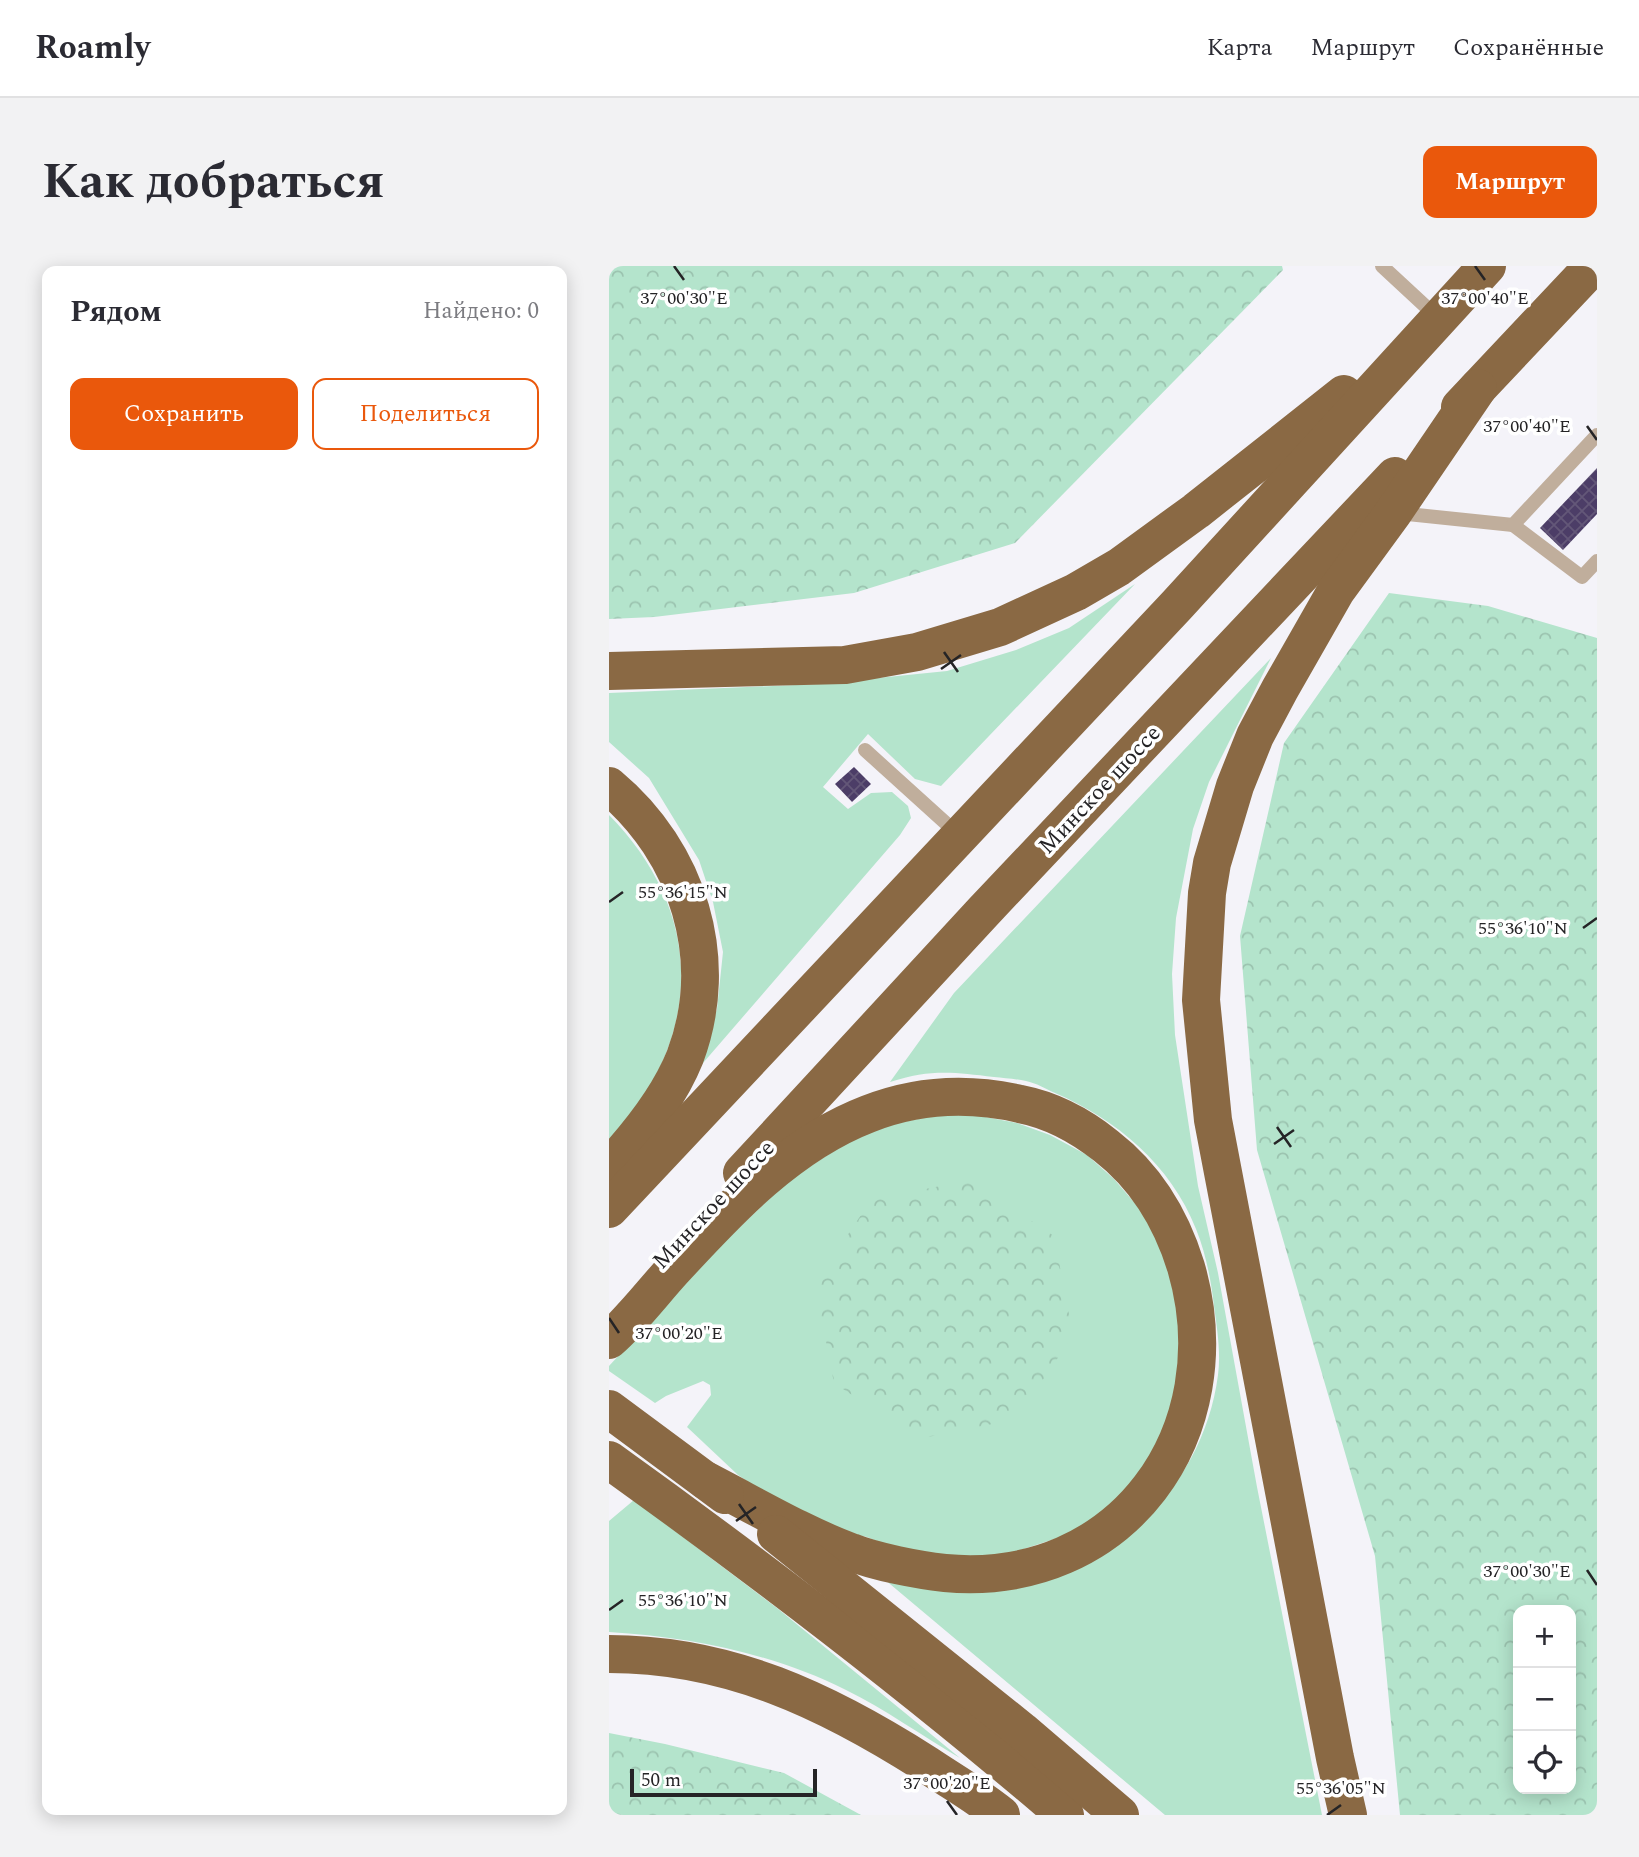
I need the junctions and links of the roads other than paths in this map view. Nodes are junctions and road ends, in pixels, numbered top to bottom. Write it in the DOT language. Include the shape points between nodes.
graph roads {
  1 [pos="1382,266"];
  2 [pos="1487,266"];
  3 [pos="1593,266"];
  4 [pos="1432,324"];
  5 [pos="1478,388"];
  6 [pos="1597,435"];
  7 [pos="1393,513"];
  8 [pos="1513,525"];
  9 [pos="1597,561"];
  10 [pos="609,671"];
  11 [pos="865,750"];
  12 [pos="609,786"];
  13 [pos="960,836"];
  14 [pos="609,1167"];
  15 [pos="609,1209"];
  16 [pos="609,1316"];
  17 [pos="609,1340"];
  18 [pos="609,1409"];
  19 [pos="609,1460"];
  20 [pos="705,1480"];
  21 [pos="609,1654"];
  22 [pos="1001,1815"];
  23 [pos="1065,1815"];
  24 [pos="1120,1815"];
  25 [pos="1348,1815"];
  1 -- 4 [label="lane"];
  2 -- 4 [label="highway"];
  3 -- 5 [label="highway, Минское шоссе"];
  4 -- 10 [label="highway" via="1140,552 1076,592 1012,622 937,648 845,665"];
  4 -- 13 [label="highway"];
  5 -- 7 [label="highway"];
  5 -- 16 [label="highway, Минское шоссе"];
  6 -- 8 [label="lane"];
  7 -- 8 [label="lane"];
  7 -- 25 [label="highway" via="1330,600 1255,736 1212,863 1201,971 1202,1032 1213,1119"];
  8 -- 9 [label="lane" via="1582,576"];
  11 -- 13 [label="lane"];
  12 -- 14 [label="highway" via="659,840 686,889 698,936 700,981 694,1028 674,1080"];
  13 -- 15 [label="highway"];
  17 -- 20 [label="highway" via="779,1167 843,1125 911,1100 974,1096 1050,1113 1095,1137 1124,1160 1156,1199 1189,1279 1198,1362 1193,1395 1165,1465 1128,1513 1104,1533 1060,1558 1017,1570 942,1573 852,1553"];
  18 -- 20 [label="highway"];
  19 -- 23 [label="highway" via="777,1584"];
  20 -- 24 [label="highway" via="835,1580"];
  21 -- 22 [label="highway" via="696,1662 785,1688 874,1731"];
}
